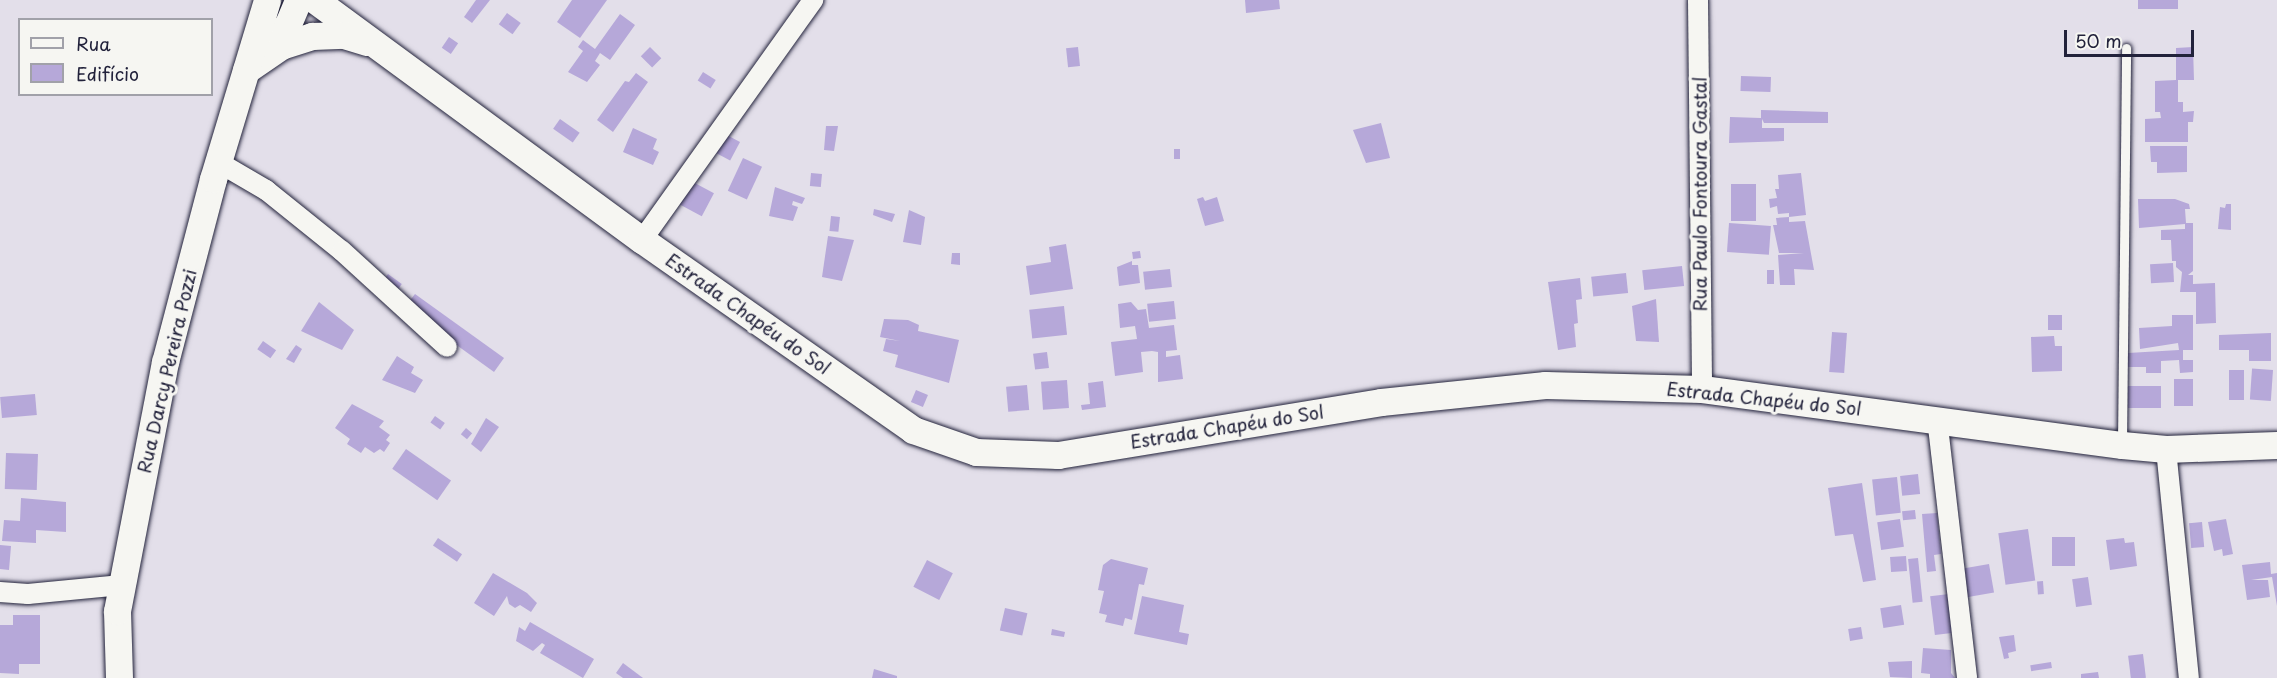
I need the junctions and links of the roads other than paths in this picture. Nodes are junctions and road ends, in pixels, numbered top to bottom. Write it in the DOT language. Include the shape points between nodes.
graph roads {
  1 [pos="248,0"];
  2 [pos="267,0"];
  3 [pos="298,0"];
  4 [pos="315,0"];
  5 [pos="813,0"];
  6 [pos="1698,0"];
  7 [pos="373,43"];
  8 [pos="2126,48"];
  9 [pos="246,70"];
  10 [pos="218,162"];
  11 [pos="642,240"];
  12 [pos="447,347"];
  13 [pos="1702,389"];
  14 [pos="1936,418"];
  15 [pos="2121,445"];
  16 [pos="2277,445"];
  17 [pos="2166,449"];
  18 [pos="122,585"];
  19 [pos="0,592"];
  20 [pos="119,678"];
  21 [pos="1967,678"];
  22 [pos="2189,678"];
  1 -- 9 [label="main road"];
  2 -- 9 [label="main road, Rua Darcy Pereira Pozzi"];
  3 -- 9 [label="main road, Rua Darcy Pereira Pozzi" via="288,24"];
  4 -- 7 [label="main road, Estrada Chapéu do Sol"];
  5 -- 11 [label="street"];
  6 -- 13 [label="street, Rua Paulo Fontoura Gastal"];
  7 -- 9 [label="main road" via="344,36 312,36 281,46"];
  7 -- 11 [label="main road, Estrada Chapéu do Sol"];
  8 -- 15 [label="lane"];
  9 -- 10 [label="main road, Rua Darcy Pereira Pozzi"];
  10 -- 12 [label="street" via="266,190 334,244"];
  10 -- 18 [label="main road, Rua Darcy Pereira Pozzi" via="165,362"];
  11 -- 13 [label="main road, Estrada Chapéu do Sol" via="913,430 976,452 1058,455 1381,402 1545,385"];
  13 -- 14 [label="main road, Estrada Chapéu do Sol"];
  14 -- 15 [label="main road, Estrada Chapéu do Sol"];
  14 -- 21 [label="street"];
  15 -- 17 [label="main road, Estrada Chapéu do Sol"];
  16 -- 17 [label="main road, Estrada Chapéu do Sol"];
  17 -- 22 [label="street"];
  18 -- 19 [label="street" via="28,594"];
  18 -- 20 [label="main road, Rua Darcy Pereira Pozzi" via="117,611"];
}
